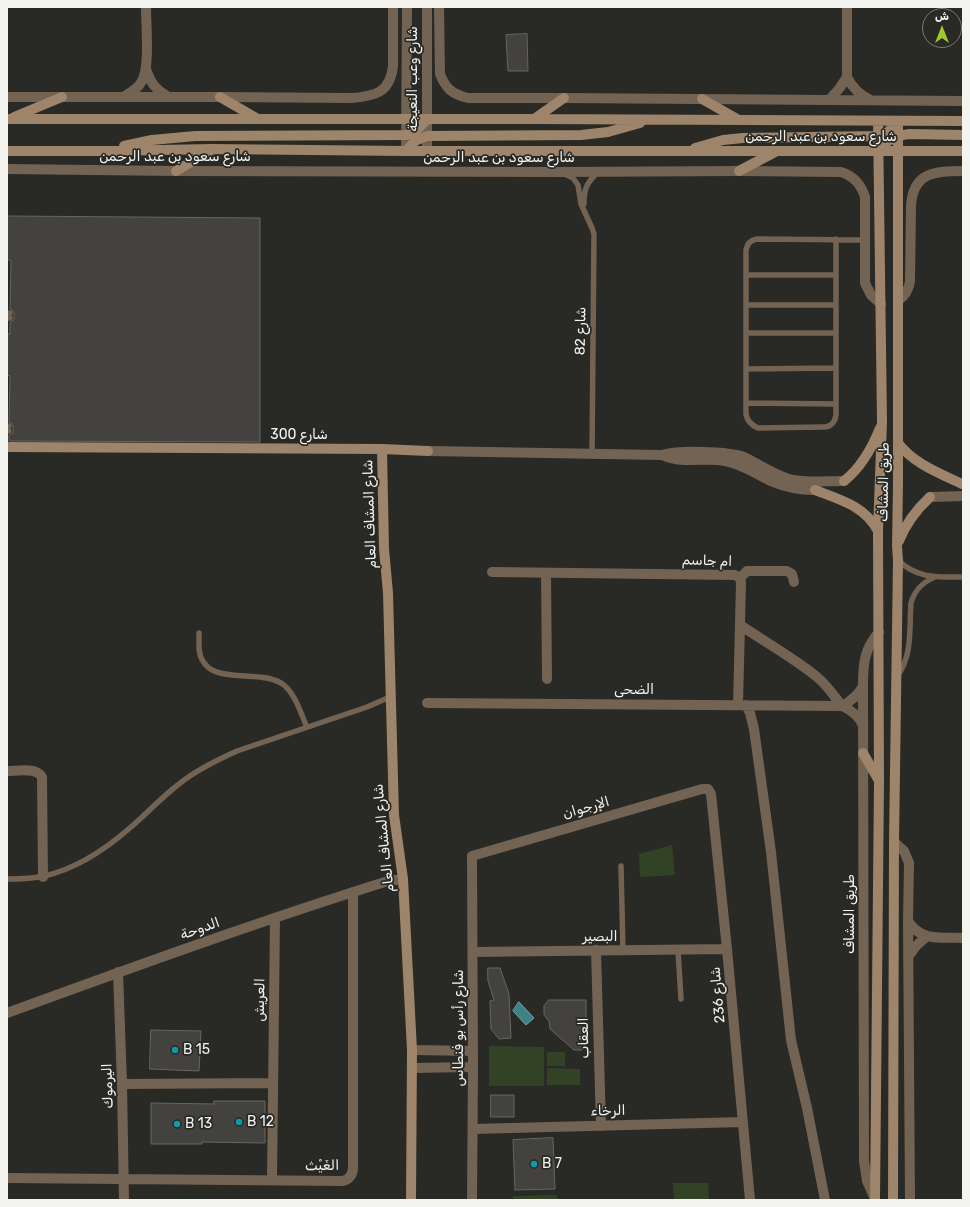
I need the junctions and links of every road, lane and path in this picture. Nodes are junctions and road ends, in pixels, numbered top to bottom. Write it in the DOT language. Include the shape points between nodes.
graph roads {
  1 [pos="146,7"];
  2 [pos="394,7"];
  3 [pos="407,7"];
  4 [pos="427,7"];
  5 [pos="434,7"];
  6 [pos="439,7"];
  7 [pos="847,7"];
  8 [pos="427,19"];
  9 [pos="146,69"];
  10 [pos="847,77"];
  11 [pos="7,97"];
  12 [pos="62,97"];
  13 [pos="123,97"];
  14 [pos="169,97"];
  15 [pos="220,97"];
  16 [pos="564,98"];
  17 [pos="702,99"];
  18 [pos="829,100"];
  19 [pos="869,100"];
  20 [pos="962,100"];
  21 [pos="8,119"];
  22 [pos="534,119"];
  23 [pos="258,120"];
  24 [pos="407,120"];
  25 [pos="427,120"];
  26 [pos="652,120"];
  27 [pos="739,120"];
  28 [pos="878,121"];
  29 [pos="898,121"];
  30 [pos="963,121"];
  31 [pos="406,135"];
  32 [pos="963,135"];
  33 [pos="427,136"];
  34 [pos="877,136"];
  35 [pos="898,136"];
  36 [pos="213,149"];
  37 [pos="7,151"];
  38 [pos="107,151"];
  39 [pos="406,151"];
  40 [pos="427,151"];
  41 [pos="685,151"];
  42 [pos="777,151"];
  43 [pos="877,151"];
  44 [pos="897,151"];
  45 [pos="963,151"];
  46 [pos="7,169"];
  47 [pos="176,171"];
  48 [pos="739,171"];
  49 [pos="963,171"];
  50 [pos="561,172"];
  51 [pos="597,172"];
  52 [pos="584,210"];
  53 [pos="836,239"];
  54 [pos="865,240"];
  55 [pos="746,275"];
  56 [pos="836,275"];
  57 [pos="898,302"];
  58 [pos="881,304"];
  59 [pos="746,305"];
  60 [pos="836,305"];
  61 [pos="746,333"];
  62 [pos="836,333"];
  63 [pos="836,368"];
  64 [pos="746,369"];
  65 [pos="746,403"];
  66 [pos="836,404"];
  67 [pos="882,422"];
  68 [pos="898,443"];
  69 [pos="7,447"];
  70 [pos="382,449"];
  71 [pos="592,454"];
  72 [pos="662,455"];
  73 [pos="963,484"];
  74 [pos="963,496"];
  75 [pos="878,531"];
  76 [pos="897,546"];
  77 [pos="898,560"];
  78 [pos="492,572"];
  79 [pos="546,573"];
  80 [pos="935,577"];
  81 [pos="963,577"];
  82 [pos="740,578"];
  83 [pos="794,582"];
  84 [pos="740,625"];
  85 [pos="879,632"];
  86 [pos="199,633"];
  87 [pos="896,677"];
  88 [pos="546,679"];
  89 [pos="863,686"];
  90 [pos="390,697"];
  91 [pos="427,703"];
  92 [pos="742,705"];
  93 [pos="842,706"];
  94 [pos="863,725"];
  95 [pos="306,727"];
  96 [pos="863,753"];
  97 [pos="7,771"];
  98 [pos="879,781"];
  99 [pos="708,789"];
  100 [pos="894,842"];
  101 [pos="472,856"];
  102 [pos="621,866"];
  103 [pos="43,876"];
  104 [pos="7,879"];
  105 [pos="403,879"];
  106 [pos="353,892"];
  107 [pos="275,918"];
  108 [pos="908,920"];
  109 [pos="927,936"];
  110 [pos="963,938"];
  111 [pos="727,949"];
  112 [pos="596,950"];
  113 [pos="623,950"];
  114 [pos="678,950"];
  115 [pos="473,952"];
  116 [pos="908,957"];
  117 [pos="118,972"];
  118 [pos="681,1000"];
  119 [pos="7,1013"];
  120 [pos="412,1050"];
  121 [pos="473,1051"];
  122 [pos="473,1067"];
  123 [pos="412,1068"];
  124 [pos="273,1083"];
  125 [pos="122,1084"];
  126 [pos="743,1122"];
  127 [pos="600,1126"];
  128 [pos="473,1129"];
  129 [pos="7,1178"];
  130 [pos="123,1179"];
  131 [pos="272,1180"];
  132 [pos="124,1200"];
  133 [pos="411,1200"];
  134 [pos="472,1200"];
  135 [pos="750,1200"];
  136 [pos="824,1200"];
  137 [pos="875,1200"];
  138 [pos="893,1200"];
  139 [pos="910,1200"];
  1 -- 9 [label="street"];
  2 -- 15 [label="street, شارع وعب النعيجة" via="392,76 388,84 373,96"];
  3 -- 24 [label="street, شارع وعب النعيجة"];
  4 -- 8 [label="street, شارع وعب النعيجة"];
  5 -- 8 [label="street"];
  6 -- 16 [label="street, شارع وعب النعيجة" via="440,74 449,90 458,96 468,98"];
  7 -- 10 [label="street"];
  8 -- 25 [label="street, شارع وعب النعيجة"];
  9 -- 13 [label="street" via="142,82"];
  9 -- 14 [label="street" via="157,90"];
  10 -- 18 [label="street"];
  10 -- 19 [label="street" via="854,88"];
  11 -- 12 [label="street"];
  12 -- 13 [label="street"];
  12 -- 21 [label="street"];
  13 -- 14 [label="street"];
  14 -- 15 [label="street"];
  15 -- 23 [label="street"];
  16 -- 17 [label="street"];
  16 -- 22 [label="street"];
  17 -- 18 [label="street"];
  17 -- 27 [label="street"];
  18 -- 19 [label="street"];
  19 -- 20 [label="street"];
  21 -- 23 [label="street, شارع سعود بن عبد الرحمن"];
  22 -- 25 [label="street, شارع سعود بن عبد الرحمن"];
  22 -- 26 [label="street, شارع سعود بن عبد الرحمن"];
  23 -- 24 [label="street, شارع سعود بن عبد الرحمن"];
  24 -- 25 [label="street, شارع سعود بن عبد الرحمن"];
  24 -- 31 [label="street, شارع وعب النعيجة"];
  25 -- 31 [label="street" via="416,131"];
  25 -- 33 [label="street, شارع وعب النعيجة"];
  26 -- 27 [label="street, شارع سعود بن عبد الرحمن"];
  26 -- 33 [label="street" via="608,132 581,135"];
  27 -- 28 [label="street, شارع سعود بن عبد الرحمن"];
  28 -- 29 [label="street, شارع سعود بن عبد الرحمن"];
  28 -- 34 [label="street, طريق المشاف"];
  29 -- 30 [label="street, شارع سعود بن عبد الرحمن"];
  29 -- 34 [label="street" via="888,132"];
  29 -- 35 [label="street, طريق المشاف"];
  31 -- 38 [label="street" via="195,136 152,140"];
  31 -- 39 [label="street, شارع وعب النعيجة"];
  32 -- 35 [label="street"];
  33 -- 39 [label="street" via="415,141"];
  33 -- 40 [label="street, شارع وعب النعيجة"];
  34 -- 41 [label="street" via="743,138 719,141"];
  34 -- 43 [label="street, طريق المشاف"];
  35 -- 43 [label="street" via="884,143"];
  35 -- 44 [label="street, طريق المشاف"];
  36 -- 38 [label="street, شارع سعود بن عبد الرحمن"];
  36 -- 39 [label="street, شارع سعود بن عبد الرحمن"];
  36 -- 47 [label="street"];
  37 -- 38 [label="street, شارع سعود بن عبد الرحمن"];
  39 -- 40 [label="street, شارع سعود بن عبد الرحمن"];
  40 -- 41 [label="street, شارع سعود بن عبد الرحمن"];
  41 -- 42 [label="street, شارع سعود بن عبد الرحمن"];
  42 -- 43 [label="street, شارع سعود بن عبد الرحمن"];
  42 -- 48 [label="street"];
  43 -- 44 [label="street, شارع سعود بن عبد الرحمن"];
  43 -- 58 [label="street, طريق المشاف"];
  44 -- 45 [label="street, شارع سعود بن عبد الرحمن"];
  44 -- 57 [label="street, طريق المشاف"];
  46 -- 47 [label="street, شارع سعود بن عبد الرحمن"];
  47 -- 50 [label="street, شارع سعود بن عبد الرحمن"];
  48 -- 51 [label="street, شارع سعود بن عبد الرحمن"];
  48 -- 54 [label="street, شارع سعود بن عبد الرحمن" via="848,174 860,183 865,197"];
  49 -- 57 [label="street" via="931,173 918,183 914,190 911,198 910,281 905,295"];
  50 -- 51 [label="street, شارع سعود بن عبد الرحمن"];
  50 -- 52 [label="lane, شارع 82" via="573,178 578,184"];
  51 -- 52 [label="lane, شارع 82" via="586,187"];
  52 -- 71 [label="lane, شارع 82" via="594,234"];
  53 -- 54 [label="lane"];
  53 -- 55 [label="lane" via="754,239 746,250"];
  53 -- 56 [label="lane"];
  54 -- 58 [label="street, شارع سعود بن عبد الرحمن" via="866,283 871,295"];
  55 -- 56 [label="lane"];
  55 -- 59 [label="lane"];
  56 -- 60 [label="lane"];
  57 -- 68 [label="street, طريق المشاف"];
  58 -- 67 [label="street, طريق المشاف"];
  59 -- 60 [label="lane"];
  59 -- 61 [label="lane"];
  60 -- 62 [label="lane"];
  61 -- 62 [label="lane"];
  61 -- 64 [label="lane"];
  62 -- 63 [label="lane"];
  63 -- 64 [label="lane"];
  63 -- 66 [label="lane"];
  64 -- 65 [label="lane"];
  65 -- 66 [label="lane"];
  65 -- 66 [label="lane" via="748,420 758,428 827,427 835,418"];
  67 -- 72 [label="street" via="865,458 844,481 789,479 744,457 728,453 679,452"];
  67 -- 75 [label="street, طريق المشاف"];
  68 -- 73 [label="street" via="916,460"];
  68 -- 76 [label="street, طريق المشاف"];
  69 -- 70 [label="street, شارع 300"];
  70 -- 71 [label="street, شارع 300"];
  70 -- 90 [label="street, شارع المشاف العام"];
  71 -- 72 [label="street, شارع 300"];
  72 -- 75 [label="street" via="674,459 727,461 783,486 815,490 858,508 870,518"];
  74 -- 76 [label="street" via="930,496 907,524"];
  75 -- 85 [label="street, طريق المشاف"];
  76 -- 77 [label="street, طريق المشاف"];
  77 -- 80 [label="lane" via="911,571"];
  77 -- 87 [label="street, طريق المشاف"];
  78 -- 79 [label="street, ام جاسم"];
  79 -- 82 [label="street, ام جاسم" via="735,575"];
  79 -- 88 [label="street"];
  80 -- 81 [label="lane"];
  80 -- 87 [label="lane" via="919,587 913,597 908,650 905,662"];
  82 -- 83 [label="street" via="747,571 787,571 792,574"];
  82 -- 84 [label="street, ام جاسم"];
  84 -- 92 [label="street, ام جاسم"];
  84 -- 93 [label="street" via="818,678"];
  85 -- 89 [label="street, طريق المشاف" via="867,652 863,667"];
  85 -- 98 [label="street, طريق المشاف"];
  86 -- 95 [label="lane" via="199,649 207,666 225,675 267,677 276,680 292,694"];
  87 -- 100 [label="street, طريق المشاف"];
  89 -- 93 [label="street" via="852,700"];
  89 -- 94 [label="street, طريق المشاف"];
  90 -- 95 [label="lane"];
  90 -- 105 [label="street, شارع المشاف العام" via="394,815"];
  91 -- 92 [label="street, الضحى"];
  92 -- 93 [label="street, الضحى"];
  92 -- 136 [label="street" via="750,713 754,729 791,1040"];
  93 -- 94 [label="street" via="855,714"];
  94 -- 96 [label="street, طريق المشاف"];
  95 -- 103 [label="lane" via="217,760 180,783 105,847 71,867"];
  96 -- 98 [label="street"];
  96 -- 137 [label="street, طريق المشاف" via="864,1161 867,1181"];
  97 -- 103 [label="street" via="33,771 42,777"];
  98 -- 137 [label="street, طريق المشاف"];
  99 -- 101 [label="street, الإرجوان" via="702,788"];
  99 -- 111 [label="street, شارع 236" via="711,794"];
  100 -- 108 [label="street" via="904,851 908,863"];
  100 -- 138 [label="street, طريق المشاف"];
  101 -- 115 [label="street, شارع رأس بو فنطاس"];
  102 -- 113 [label="lane"];
  103 -- 104 [label="lane"];
  105 -- 106 [label="street, الدوحة"];
  105 -- 120 [label="street, شارع المشاف العام"];
  106 -- 107 [label="street, الدوحة"];
  106 -- 131 [label="street, الغَيْث" via="353,1172 343,1181"];
  107 -- 117 [label="street, الدوحة"];
  107 -- 124 [label="street, العريش"];
  108 -- 109 [label="street" via="914,929"];
  108 -- 116 [label="street"];
  109 -- 110 [label="street"];
  109 -- 116 [label="street"];
  111 -- 114 [label="street, البصير"];
  111 -- 126 [label="street, شارع 236"];
  112 -- 113 [label="street, البصير"];
  112 -- 115 [label="street, البصير"];
  112 -- 127 [label="street, العقاب"];
  113 -- 114 [label="street, البصير"];
  114 -- 118 [label="lane"];
  115 -- 121 [label="street, شارع رأس بو فنطاس"];
  116 -- 139 [label="street"];
  117 -- 119 [label="street, الدوحة"];
  117 -- 125 [label="street, اليرموك"];
  120 -- 121 [label="street"];
  120 -- 123 [label="street, شارع المشاف العام"];
  121 -- 122 [label="street, شارع رأس بو فنطاس"];
  122 -- 123 [label="street"];
  122 -- 128 [label="street, شارع رأس بو فنطاس"];
  123 -- 133 [label="street, شارع المشاف العام"];
  124 -- 125 [label="street"];
  124 -- 131 [label="street, العريش"];
  125 -- 130 [label="street, اليرموك"];
  126 -- 127 [label="street, الرخاء"];
  126 -- 135 [label="street, شارع 236"];
  127 -- 128 [label="street, الرخاء"];
  128 -- 134 [label="street, شارع رأس بو فنطاس"];
  129 -- 130 [label="street, الغَيْث"];
  130 -- 131 [label="street, الغَيْث"];
  130 -- 132 [label="street, اليرموك"];
}
